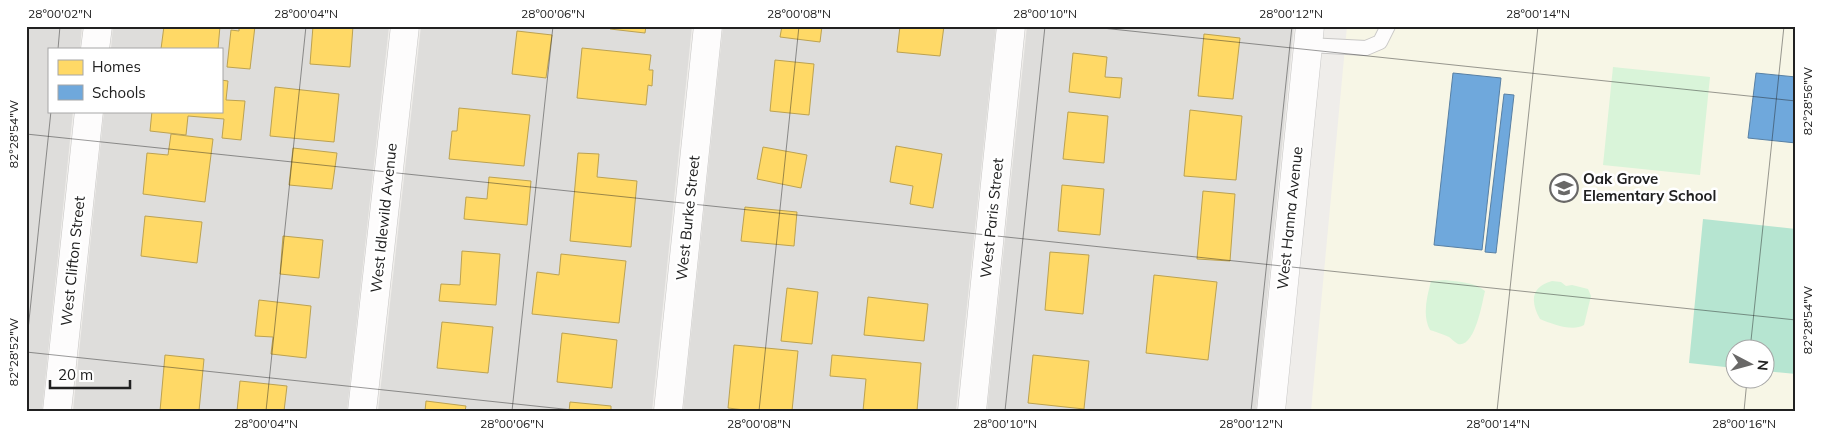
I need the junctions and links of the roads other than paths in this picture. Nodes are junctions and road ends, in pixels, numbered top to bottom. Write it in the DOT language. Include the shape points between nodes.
graph roads {
  1 [pos="98,26"];
  2 [pos="405,26"];
  3 [pos="708,26"];
  4 [pos="1012,26"];
  5 [pos="1388,26"];
  6 [pos="1309,36"];
  7 [pos="95,48"];
  8 [pos="89,112"];
  9 [pos="58,411"];
  10 [pos="362,411"];
  11 [pos="668,411"];
  12 [pos="972,411"];
  13 [pos="1271,411"];
  1 -- 7 [label="street"];
  2 -- 10 [label="street, West Idlewild Avenue"];
  3 -- 11 [label="street, West Burke Street"];
  4 -- 12 [label="street, West Paris Street"];
  5 -- 6 [label="lane" via="1380,42 1366,48"];
  6 -- 13 [label="street, West Hanna Avenue"];
  8 -- 9 [label="street, West Clifton Street"];
}
